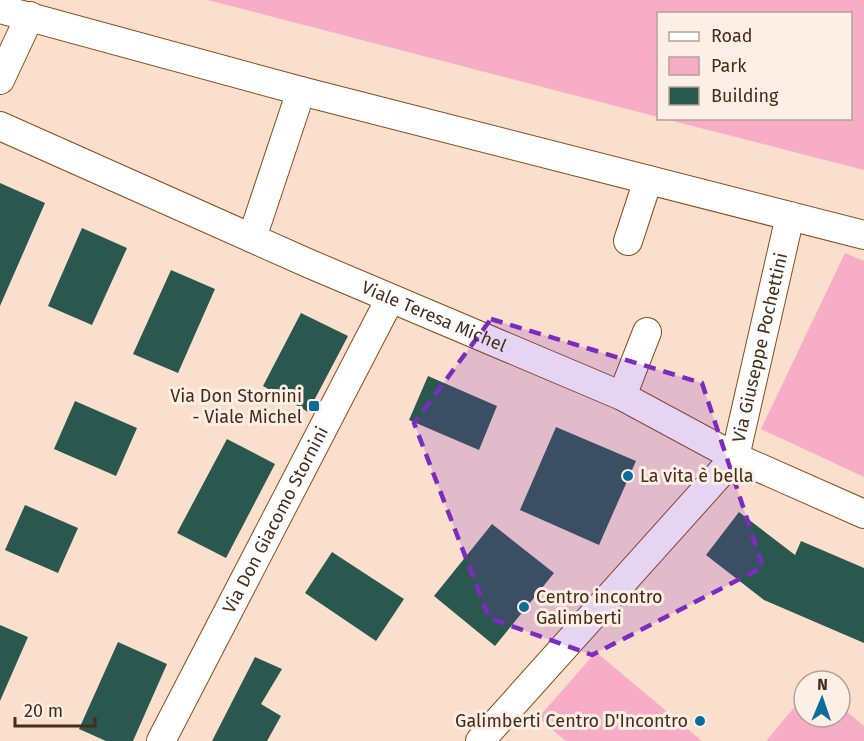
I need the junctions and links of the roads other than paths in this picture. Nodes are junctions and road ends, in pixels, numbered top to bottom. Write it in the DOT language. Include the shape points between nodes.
graph roads {
  1 [pos="0,9"];
  2 [pos="30,16"];
  3 [pos="0,80"];
  4 [pos="301,91"];
  5 [pos="0,126"];
  6 [pos="648,180"];
  7 [pos="790,216"];
  8 [pos="864,235"];
  9 [pos="252,238"];
  10 [pos="628,241"];
  11 [pos="390,299"];
  12 [pos="647,332"];
  13 [pos="622,396"];
  14 [pos="735,457"];
  15 [pos="864,514"];
  16 [pos="161,741"];
  17 [pos="480,741"];
  1 -- 2 [label="street"];
  2 -- 3 [label="street"];
  2 -- 4 [label="street"];
  4 -- 6 [label="street"];
  4 -- 9 [label="street"];
  5 -- 9 [label="street, Viale Teresa Michel"];
  6 -- 7 [label="street"];
  6 -- 10 [label="street"];
  7 -- 8 [label="street"];
  7 -- 14 [label="street, Via Giuseppe Pochettini"];
  9 -- 11 [label="street, Viale Teresa Michel"];
  11 -- 13 [label="street, Viale Teresa Michel"];
  11 -- 16 [label="street, Via Don Giacomo Stornini"];
  12 -- 13 [label="street"];
  13 -- 14 [label="street, Viale Teresa Michel"];
  14 -- 15 [label="street, Viale Teresa Michel"];
  14 -- 17 [label="street, Via Giuseppe Pochettini"];
}
